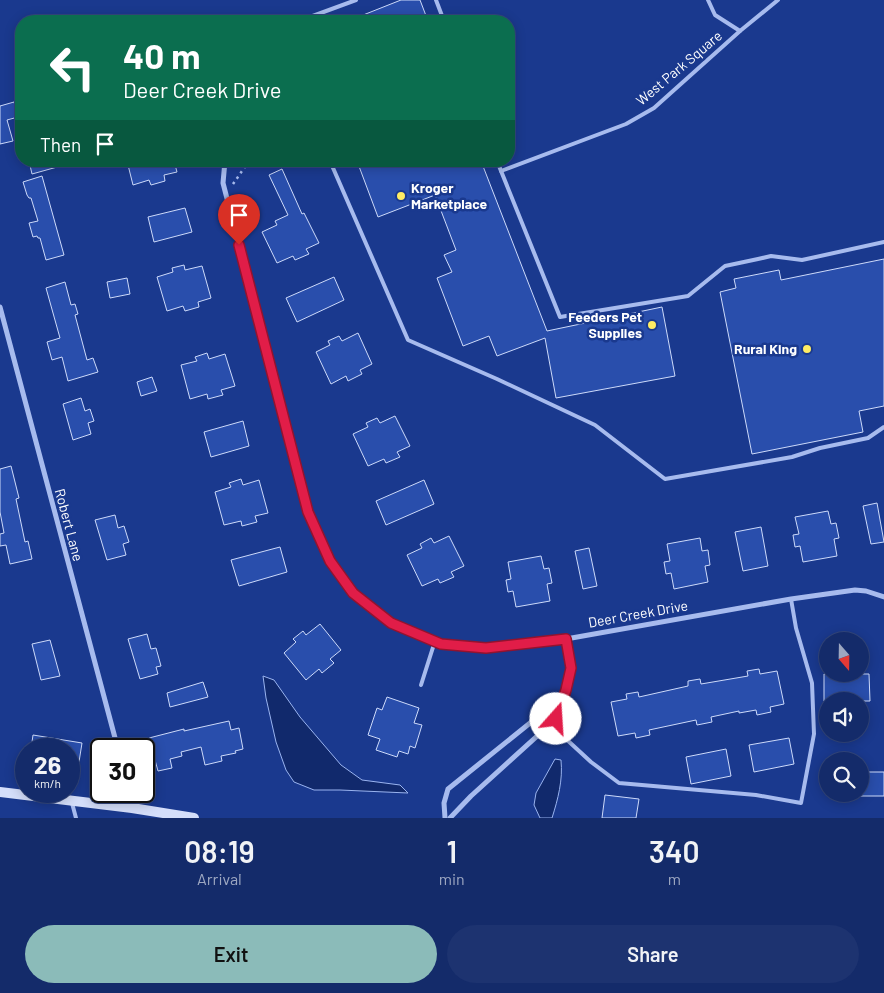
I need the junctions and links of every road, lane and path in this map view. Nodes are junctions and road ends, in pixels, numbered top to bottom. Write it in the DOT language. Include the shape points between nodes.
graph roads {
  1 [pos="356,0"];
  2 [pos="436,0"];
  3 [pos="708,0"];
  4 [pos="778,0"];
  5 [pos="315,15"];
  6 [pos="442,15"];
  7 [pos="740,31"];
  8 [pos="515,166"];
  9 [pos="224,167"];
  10 [pos="244,167"];
  11 [pos="333,167"];
  12 [pos="500,167"];
  13 [pos="511,167"];
  14 [pos="501,171"];
  15 [pos="233,187"];
  16 [pos="884,242"];
  17 [pos="0,307"];
  18 [pos="884,426"];
  19 [pos="884,597"];
  20 [pos="791,599"];
  21 [pos="566,639"];
  22 [pos="435,641"];
  23 [pos="421,684"];
  24 [pos="566,690"];
  25 [pos="540,715"];
  26 [pos="550,724"];
  27 [pos="115,738"];
  28 [pos="0,792"];
  29 [pos="15,794"];
  30 [pos="80,801"];
  31 [pos="73,803"];
  32 [pos="131,803"];
  33 [pos="132,808"];
  34 [pos="76,818"];
  35 [pos="194,818"];
  36 [pos="445,818"];
  37 [pos="450,818"];
  1 -- 5 [label="lane"];
  2 -- 6 [label="lane"];
  3 -- 7 [label="lane" via="714,15"];
  4 -- 7 [label="lane, West Park Square"];
  7 -- 8 [label="lane, West Park Square" via="654,108 633,120"];
  9 -- 22 [label="street, Deer Creek Drive" via="223,183 311,519 330,561 353,593 391,623"];
  10 -- 15 [label="path"];
  11 -- 18 [label="lane" via="408,340 595,425 665,478 792,457 868,438"];
  12 -- 14 [label="lane"];
  13 -- 14 [label="lane, West Park Square"];
  14 -- 16 [label="lane" via="560,317 688,296 725,266 771,256 802,260"];
  17 -- 27 [label="street, Robert Lane"];
  19 -- 20 [label="street, Deer Creek Drive" via="855,590"];
  20 -- 21 [label="street, Deer Creek Drive"];
  20 -- 26 [label="lane" via="812,682 814,734 801,803 756,795 620,783 591,762"];
  21 -- 22 [label="street, Deer Creek Drive" via="486,648"];
  21 -- 24 [label="street" via="571,668"];
  22 -- 23 [label="lane"];
  24 -- 25 [label="street"];
  24 -- 26 [label="street" via="556,719"];
  25 -- 26 [label="lane"];
  25 -- 36 [label="street" via="448,789 444,803"];
  26 -- 37 [label="street"];
  28 -- 29 [label="main road"];
  30 -- 33 [label="main road"];
  31 -- 34 [label="lane"];
  32 -- 33 [label="street"];
  33 -- 35 [label="main road"];
}
